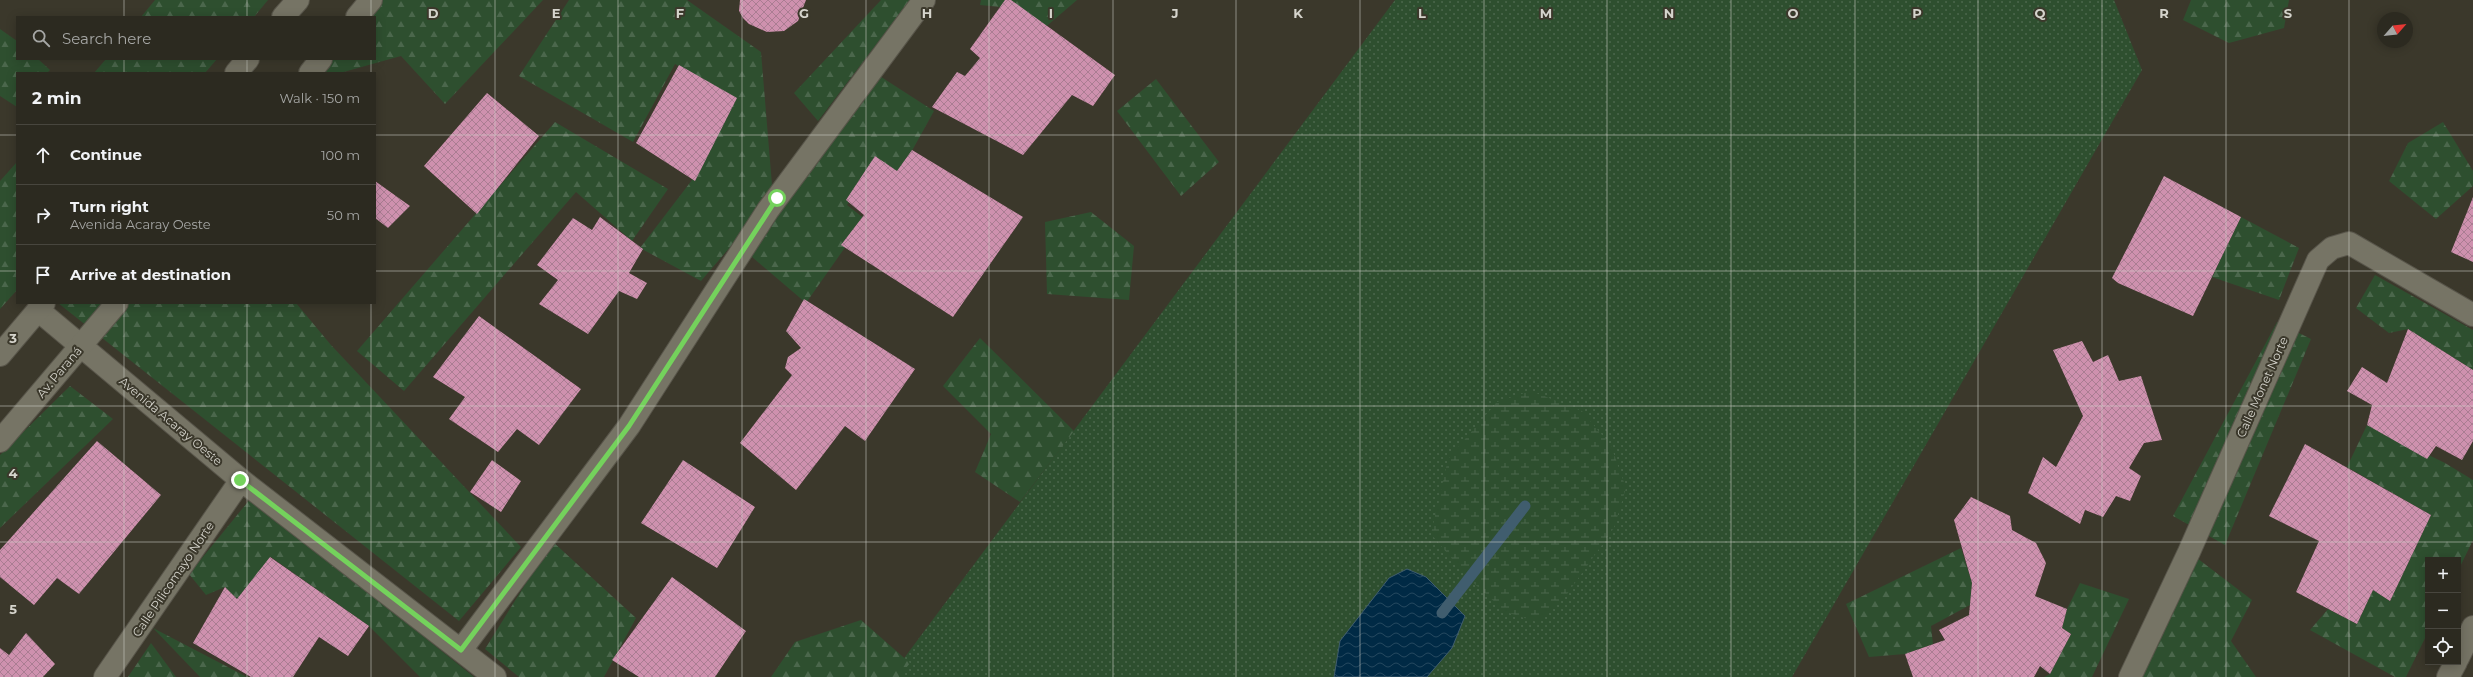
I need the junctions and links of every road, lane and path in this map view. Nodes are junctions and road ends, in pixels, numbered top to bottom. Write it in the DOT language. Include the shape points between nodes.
graph roads {
  1 [pos="298,0"];
  2 [pos="371,0"];
  3 [pos="924,0"];
  4 [pos="284,16"];
  5 [pos="358,16"];
  6 [pos="247,60"];
  7 [pos="320,60"];
  8 [pos="237,72"];
  9 [pos="311,72"];
  10 [pos="116,304"];
  11 [pos="41,306"];
  12 [pos="2473,315"];
  13 [pos="81,346"];
  14 [pos="0,355"];
  15 [pos="0,441"];
  16 [pos="240,480"];
  17 [pos="2473,627"];
  18 [pos="461,650"];
  19 [pos="2461,652"];
  20 [pos="2454,665"];
  21 [pos="105,677"];
  22 [pos="495,677"];
  23 [pos="2130,677"];
  24 [pos="2448,677"];
  1 -- 4 [label="street"];
  2 -- 5 [label="street"];
  3 -- 18 [label="street" via="768,210 629,426"];
  6 -- 8 [label="street"];
  7 -- 9 [label="street"];
  10 -- 13 [label="street, Av. Paraná"];
  11 -- 13 [label="street, Avenida Acaray Oeste"];
  11 -- 14 [label="street"];
  12 -- 23 [label="street, Calle Monet Norte" via="2349,243 2332,248 2318,260 2189,552"];
  13 -- 15 [label="street, Av. Paraná"];
  13 -- 16 [label="street, Avenida Acaray Oeste"];
  16 -- 18 [label="street, Avenida Acaray Oeste"];
  16 -- 21 [label="street, Calle Pilicomayo Norte"];
  17 -- 19 [label="street"];
  18 -- 22 [label="street, Avenida Acaray Oeste"];
  20 -- 24 [label="street"];
}
